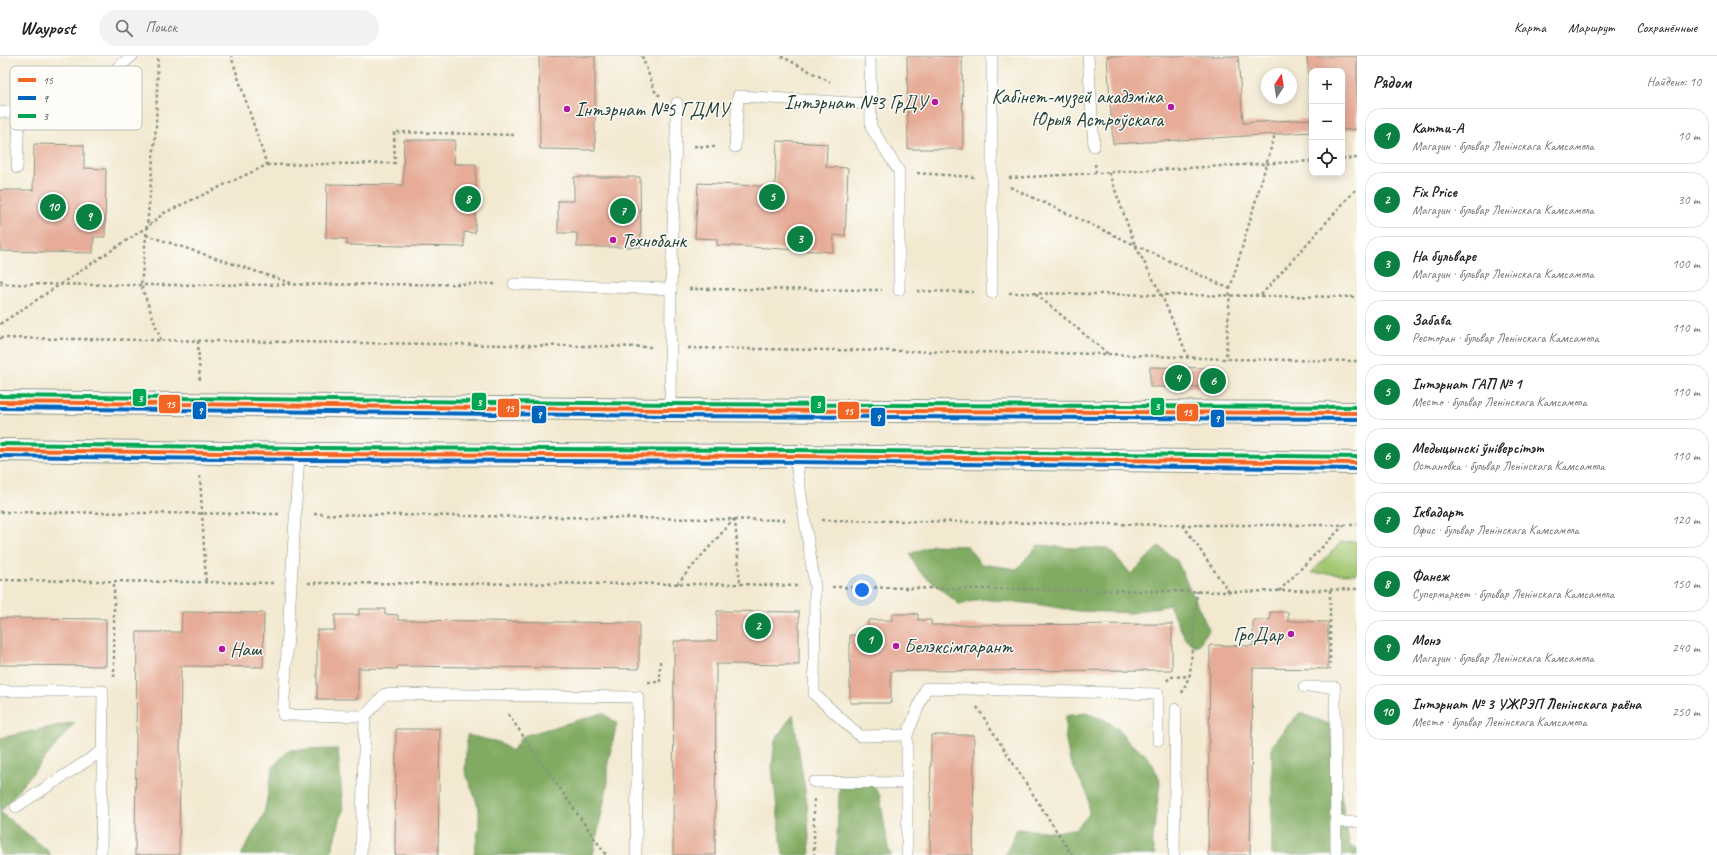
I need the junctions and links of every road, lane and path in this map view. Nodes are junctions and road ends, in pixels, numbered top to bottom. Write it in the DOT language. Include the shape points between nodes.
graph roads {
  1 [pos="132,56"];
  2 [pos="158,56"];
  3 [pos="231,56"];
  4 [pos="642,56"];
  5 [pos="781,56"];
  6 [pos="870,56"];
  7 [pos="992,56"];
  8 [pos="1088,56"];
  9 [pos="120,66"];
  10 [pos="836,86"];
  11 [pos="676,103"];
  12 [pos="871,104"];
  13 [pos="18,130"];
  14 [pos="1276,134"];
  15 [pos="516,135"];
  16 [pos="675,145"];
  17 [pos="1094,146"];
  18 [pos="735,147"];
  19 [pos="1357,158"];
  20 [pos="1345,159"];
  21 [pos="1309,161"];
  22 [pos="1266,164"];
  23 [pos="267,165"];
  24 [pos="17,168"];
  25 [pos="899,171"];
  26 [pos="1108,172"];
  27 [pos="992,179"];
  28 [pos="1357,188"];
  29 [pos="147,227"];
  30 [pos="146,235"];
  31 [pos="1135,245"];
  32 [pos="0,280"];
  33 [pos="0,284"];
  34 [pos="7,284"];
  35 [pos="514,284"];
  36 [pos="59,285"];
  37 [pos="141,285"];
  38 [pos="298,285"];
  39 [pos="671,289"];
  40 [pos="1230,289"];
  41 [pos="900,290"];
  42 [pos="992,293"];
  43 [pos="1036,293"];
  44 [pos="1261,295"];
  45 [pos="1162,296"];
  46 [pos="1229,296"];
  47 [pos="1357,297"];
  48 [pos="0,324"];
  49 [pos="0,338"];
  50 [pos="161,340"];
  51 [pos="198,341"];
  52 [pos="670,347"];
  53 [pos="1108,354"];
  54 [pos="1188,357"];
  55 [pos="1226,359"];
  56 [pos="1357,361"];
  57 [pos="200,386"];
  58 [pos="0,402"];
  59 [pos="670,410"];
  60 [pos="1357,413"];
  61 [pos="0,450"];
  62 [pos="299,454"];
  63 [pos="795,456"];
  64 [pos="1357,463"];
  65 [pos="200,470"];
  66 [pos="0,512"];
  67 [pos="202,513"];
  68 [pos="296,514"];
  69 [pos="735,519"];
  70 [pos="806,520"];
  71 [pos="1183,525"];
  72 [pos="1344,525"];
  73 [pos="1357,525"];
  74 [pos="0,580"];
  75 [pos="114,582"];
  76 [pos="206,583"];
  77 [pos="291,584"];
  78 [pos="677,584"];
  79 [pos="740,584"];
  80 [pos="815,587"];
  81 [pos="1357,589"];
  82 [pos="1330,590"];
  83 [pos="1196,591"];
  84 [pos="1278,591"];
  85 [pos="1230,592"];
  86 [pos="660,661"];
  87 [pos="1170,677"];
  88 [pos="646,682"];
  89 [pos="1304,687"];
  90 [pos="1331,687"];
  91 [pos="966,689"];
  92 [pos="0,691"];
  93 [pos="103,691"];
  94 [pos="495,696"];
  95 [pos="1176,709"];
  96 [pos="365,716"];
  97 [pos="907,735"];
  98 [pos="1158,740"];
  99 [pos="102,751"];
  100 [pos="814,782"];
  101 [pos="907,783"];
  102 [pos="16,807"];
  103 [pos="1335,822"];
  104 [pos="1357,822"];
  105 [pos="100,855"];
  106 [pos="361,855"];
  107 [pos="606,855"];
  108 [pos="636,855"];
  109 [pos="814,855"];
  110 [pos="907,855"];
  111 [pos="1072,855"];
  112 [pos="1174,855"];
  113 [pos="1336,855"];
  1 -- 9 [label="lane"];
  2 -- 29 [label="path" via="156,126"];
  3 -- 23 [label="path"];
  4 -- 11 [label="path" via="656,94"];
  5 -- 10 [label="path"];
  6 -- 12 [label="lane"];
  7 -- 27 [label="lane"];
  8 -- 17 [label="lane"];
  11 -- 16 [label="lane"];
  12 -- 18 [label="lane" via="738,96"];
  12 -- 25 [label="lane" via="871,127"];
  13 -- 24 [label="lane"];
  14 -- 22 [label="path"];
  15 -- 23 [label="path" via="394,132 394,162"];
  16 -- 18 [label="path"];
  16 -- 39 [label="lane"];
  19 -- 20 [label="path"];
  21 -- 22 [label="path"];
  22 -- 26 [label="path"];
  22 -- 40 [label="path"];
  23 -- 29 [label="path" via="164,213"];
  25 -- 27 [label="path"];
  25 -- 41 [label="lane"];
  26 -- 27 [label="path"];
  26 -- 31 [label="path"];
  27 -- 31 [label="path"];
  27 -- 42 [label="lane"];
  28 -- 44 [label="path"];
  29 -- 30 [label="path"];
  29 -- 36 [label="path"];
  30 -- 37 [label="path"];
  30 -- 38 [label="path"];
  31 -- 40 [label="path"];
  31 -- 45 [label="path"];
  32 -- 34 [label="path"];
  33 -- 34 [label="path"];
  34 -- 36 [label="path"];
  35 -- 38 [label="path"];
  35 -- 39 [label="lane"];
  36 -- 37 [label="path"];
  36 -- 48 [label="path"];
  37 -- 38 [label="path"];
  37 -- 50 [label="path"];
  39 -- 41 [label="path"];
  39 -- 52 [label="lane"];
  40 -- 46 [label="path"];
  41 -- 42 [label="path"];
  42 -- 43 [label="path"];
  43 -- 45 [label="path"];
  43 -- 53 [label="path"];
  44 -- 46 [label="path"];
  44 -- 47 [label="path"];
  45 -- 46 [label="path"];
  45 -- 54 [label="path"];
  46 -- 55 [label="path"];
  49 -- 50 [label="path"];
  50 -- 51 [label="path"];
  51 -- 52 [label="path"];
  51 -- 57 [label="path"];
  52 -- 53 [label="path"];
  52 -- 59 [label="lane"];
  53 -- 54 [label="path"];
  54 -- 55 [label="path"];
  55 -- 56 [label="path"];
  58 -- 59 [label="main road"];
  59 -- 60 [label="main road"];
  61 -- 62 [label="main road"];
  62 -- 63 [label="main road"];
  62 -- 68 [label="lane"];
  63 -- 64 [label="main road"];
  63 -- 70 [label="lane"];
  65 -- 67 [label="path"];
  66 -- 67 [label="path"];
  67 -- 68 [label="path"];
  67 -- 76 [label="path"];
  68 -- 69 [label="path"];
  68 -- 77 [label="lane"];
  69 -- 70 [label="path"];
  69 -- 78 [label="path"];
  69 -- 79 [label="path"];
  70 -- 71 [label="path"];
  70 -- 80 [label="lane"];
  71 -- 72 [label="path"];
  71 -- 85 [label="path"];
  72 -- 73 [label="path"];
  72 -- 84 [label="path"];
  74 -- 75 [label="path"];
  75 -- 76 [label="path"];
  75 -- 93 [label="path" via="114,681"];
  76 -- 77 [label="path"];
  77 -- 78 [label="path"];
  77 -- 96 [label="lane" via="283,715"];
  78 -- 79 [label="path"];
  79 -- 80 [label="path"];
  80 -- 83 [label="path"];
  80 -- 97 [label="lane" via="814,694 860,736"];
  81 -- 82 [label="path"];
  82 -- 84 [label="path"];
  82 -- 90 [label="path"];
  83 -- 85 [label="path"];
  83 -- 87 [label="path" via="1189,675"];
  84 -- 85 [label="path"];
  86 -- 88 [label="path" via="660,682"];
  89 -- 90 [label="lane"];
  90 -- 103 [label="lane" via="1335,687"];
  91 -- 97 [label="lane" via="926,688"];
  91 -- 98 [label="lane" via="1158,694"];
  91 -- 111 [label="path"];
  92 -- 93 [label="lane"];
  93 -- 99 [label="lane"];
  94 -- 96 [label="lane" via="385,694"];
  94 -- 107 [label="path"];
  94 -- 108 [label="lane" via="638,697"];
  95 -- 112 [label="lane"];
  96 -- 106 [label="lane"];
  97 -- 101 [label="lane"];
  99 -- 102 [label="lane"];
  99 -- 105 [label="lane"];
  100 -- 101 [label="lane"];
  100 -- 109 [label="path"];
  101 -- 110 [label="lane"];
  103 -- 104 [label="lane"];
  103 -- 113 [label="lane"];
}
